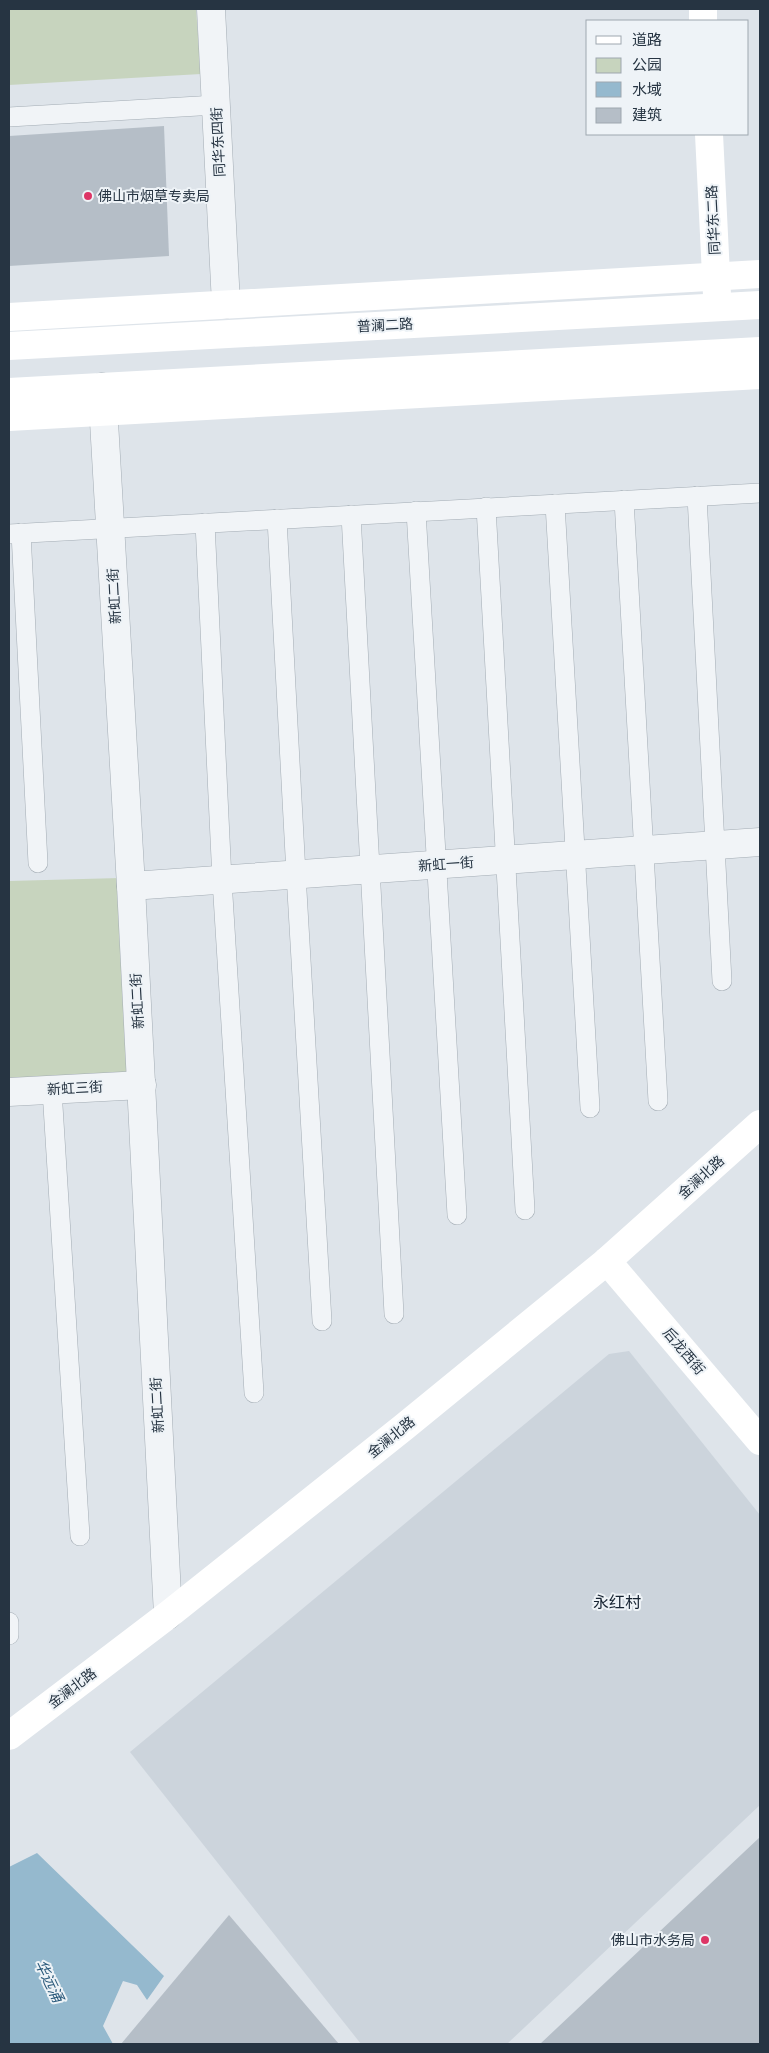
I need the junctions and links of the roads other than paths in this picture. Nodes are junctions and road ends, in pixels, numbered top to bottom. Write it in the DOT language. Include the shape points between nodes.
graph roads {
  1 [pos="211,9"];
  2 [pos="216,105"];
  3 [pos="9,117"];
  4 [pos="709,135"];
  5 [pos="760,274"];
  6 [pos="716,277"];
  7 [pos="226,304"];
  8 [pos="760,304"];
  9 [pos="718,307"];
  10 [pos="9,317"];
  11 [pos="9,346"];
  12 [pos="760,351"];
  13 [pos="760,375"];
  14 [pos="9,392"];
  15 [pos="102,399"];
  16 [pos="9,417"];
  17 [pos="760,492"];
  18 [pos="697,496"];
  19 [pos="624,500"];
  20 [pos="555,504"];
  21 [pos="486,508"];
  22 [pos="416,511"];
  23 [pos="351,515"];
  24 [pos="277,519"];
  25 [pos="205,523"];
  26 [pos="110,528"];
  27 [pos="15,533"];
  28 [pos="760,842"];
  29 [pos="715,845"];
  30 [pos="644,850"];
  31 [pos="575,855"];
  32 [pos="506,860"];
  33 [pos="38,862"];
  34 [pos="435,865"];
  35 [pos="371,869"];
  36 [pos="296,874"];
  37 [pos="222,880"];
  38 [pos="131,886"];
  39 [pos="722,981"];
  40 [pos="142,1085"];
  41 [pos="52,1090"];
  42 [pos="9,1092"];
  43 [pos="658,1101"];
  44 [pos="590,1108"];
  45 [pos="760,1124"];
  46 [pos="525,1210"];
  47 [pos="457,1215"];
  48 [pos="607,1261"];
  49 [pos="394,1314"];
  50 [pos="322,1321"];
  51 [pos="254,1393"];
  52 [pos="760,1441"];
  53 [pos="80,1536"];
  54 [pos="168,1615"];
  55 [pos="9,1622"];
  56 [pos="9,1635"];
  57 [pos="9,1736"];
  1 -- 2 [label="street, 同华东四街"];
  2 -- 3 [label="lane"];
  2 -- 7 [label="street, 同华东四街"];
  4 -- 6 [label="main road, 同华东二路"];
  5 -- 6 [label="main road"];
  6 -- 7 [label="main road"];
  6 -- 9 [label="main road, 同华东二路"];
  7 -- 10 [label="main road"];
  8 -- 9 [label="main road, 普澜二路"];
  9 -- 11 [label="main road, 普澜二路"];
  12 -- 15 [label="main road"];
  13 -- 15 [label="main road"];
  14 -- 15 [label="main road"];
  15 -- 16 [label="main road"];
  15 -- 26 [label="street, 新虹二街"];
  17 -- 18 [label="lane"];
  18 -- 19 [label="lane"];
  18 -- 29 [label="lane"];
  19 -- 20 [label="lane"];
  19 -- 30 [label="lane"];
  20 -- 21 [label="lane"];
  20 -- 31 [label="lane"];
  21 -- 22 [label="lane"];
  21 -- 32 [label="lane"];
  22 -- 23 [label="lane"];
  22 -- 34 [label="lane"];
  23 -- 24 [label="lane"];
  23 -- 35 [label="lane"];
  24 -- 25 [label="lane"];
  24 -- 36 [label="lane"];
  25 -- 26 [label="lane"];
  25 -- 37 [label="lane"];
  26 -- 27 [label="lane"];
  26 -- 38 [label="street, 新虹二街"];
  27 -- 33 [label="lane"];
  28 -- 29 [label="street, 新虹一街"];
  29 -- 30 [label="street, 新虹一街"];
  29 -- 39 [label="lane"];
  30 -- 31 [label="street, 新虹一街"];
  30 -- 43 [label="lane"];
  31 -- 32 [label="street, 新虹一街"];
  31 -- 44 [label="lane"];
  32 -- 34 [label="street, 新虹一街"];
  32 -- 46 [label="lane"];
  34 -- 35 [label="street, 新虹一街"];
  34 -- 47 [label="lane"];
  35 -- 36 [label="street, 新虹一街"];
  35 -- 49 [label="lane"];
  36 -- 37 [label="street, 新虹一街"];
  36 -- 50 [label="lane"];
  37 -- 38 [label="street, 新虹一街"];
  37 -- 51 [label="lane"];
  38 -- 40 [label="street, 新虹二街"];
  40 -- 41 [label="street, 新虹三街"];
  40 -- 54 [label="street, 新虹二街"];
  41 -- 42 [label="street, 新虹三街"];
  41 -- 53 [label="lane"];
  45 -- 48 [label="main road, 金澜北路"];
  48 -- 52 [label="main road, 后龙西街"];
  48 -- 54 [label="main road, 金澜北路"];
  54 -- 57 [label="main road, 金澜北路"];
  55 -- 56 [label="lane"];
}
